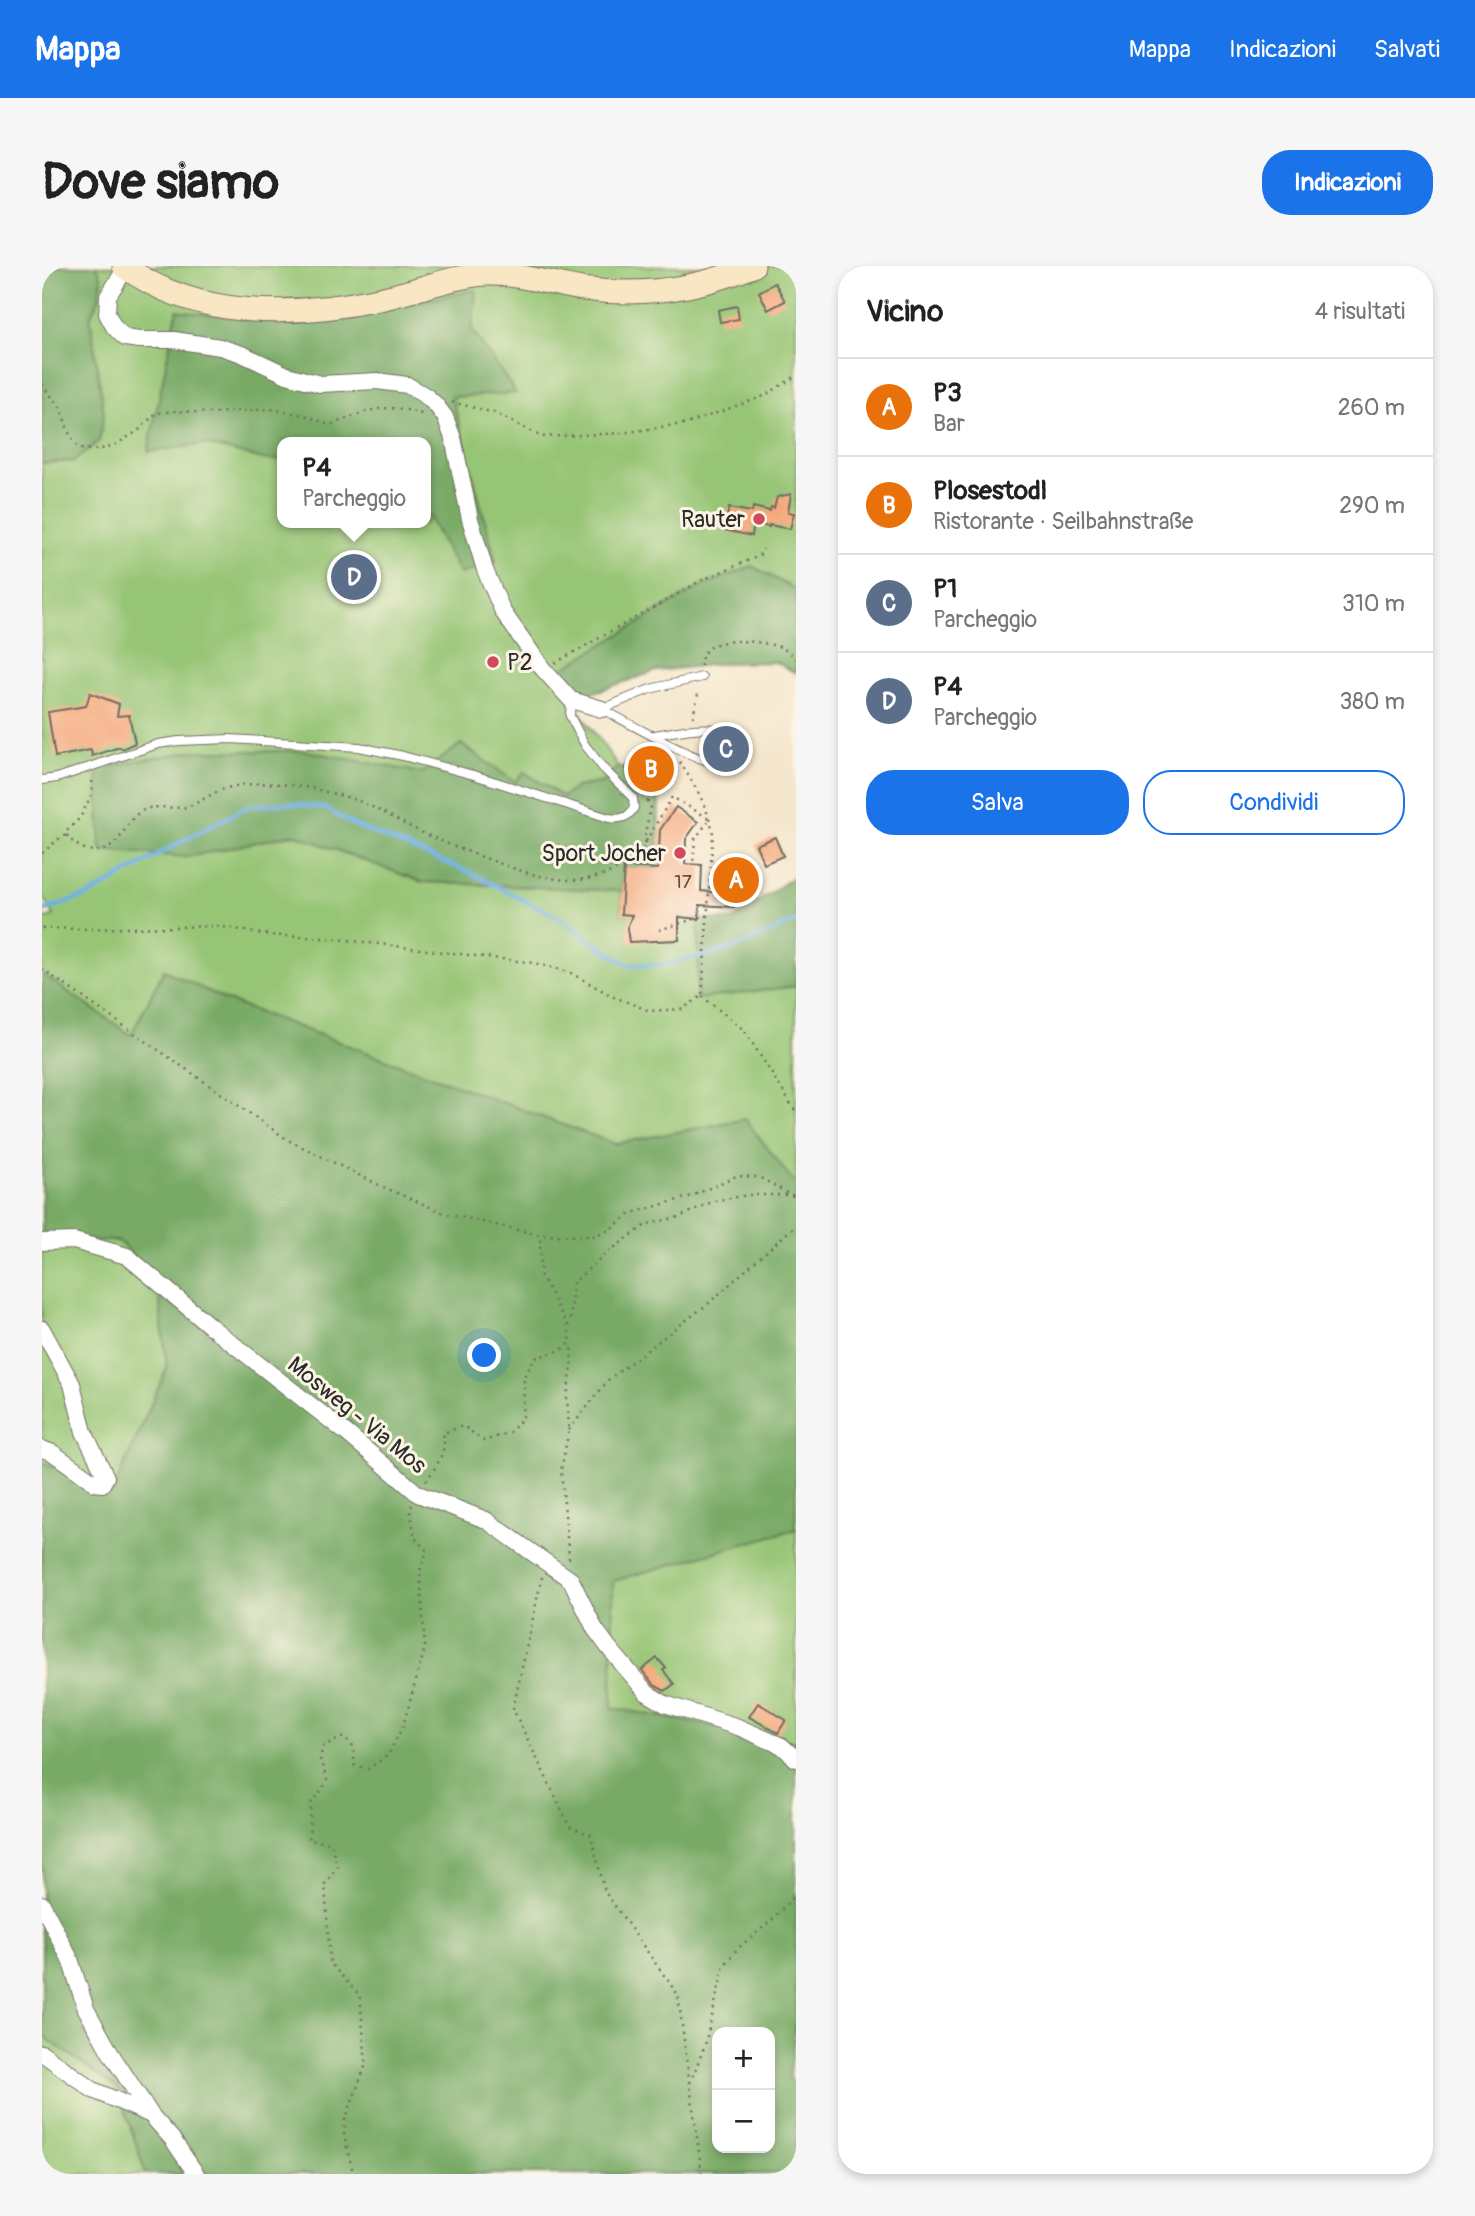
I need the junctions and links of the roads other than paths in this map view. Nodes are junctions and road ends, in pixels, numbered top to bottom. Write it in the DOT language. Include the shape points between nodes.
graph roads {
  1 [pos="753,266"];
  2 [pos="125,267"];
  3 [pos="702,677"];
  4 [pos="571,700"];
  5 [pos="602,709"];
  6 [pos="654,735"];
  7 [pos="42,780"];
  8 [pos="42,1242"];
  9 [pos="42,1329"];
  10 [pos="42,1449"];
  11 [pos="796,1759"];
  12 [pos="42,1903"];
  13 [pos="42,2053"];
  14 [pos="151,2115"];
  15 [pos="196,2174"];
  1 -- 2 [label="street" via="703,283 643,292 485,274 379,299 300,311 250,311 211,304 151,284"];
  2 -- 4 [label="street" via="108,296 107,314 125,338 220,347 320,384 377,381 407,385 436,405 453,438 470,519 503,612"];
  3 -- 5 [label="lane" via="650,689"];
  4 -- 5 [label="street"];
  4 -- 7 [label="lane" via="570,716 585,745 635,803 630,813 617,820 359,747 199,739 158,744"];
  5 -- 6 [label="lane"];
  6 -- 6 [label="lane" via="719,729 734,748 730,759 715,765"];
  8 -- 11 [label="street, Mosweg - Via Mos" via="74,1241 127,1256 418,1494 486,1520 571,1580 595,1629 647,1693 665,1704 782,1746"];
  9 -- 10 [label="street" via="72,1384 84,1432 106,1478 102,1484 95,1483"];
  12 -- 14 [label="street" via="71,1959 86,2009"];
  13 -- 14 [label="street" via="93,2090"];
  14 -- 15 [label="street"];
}
